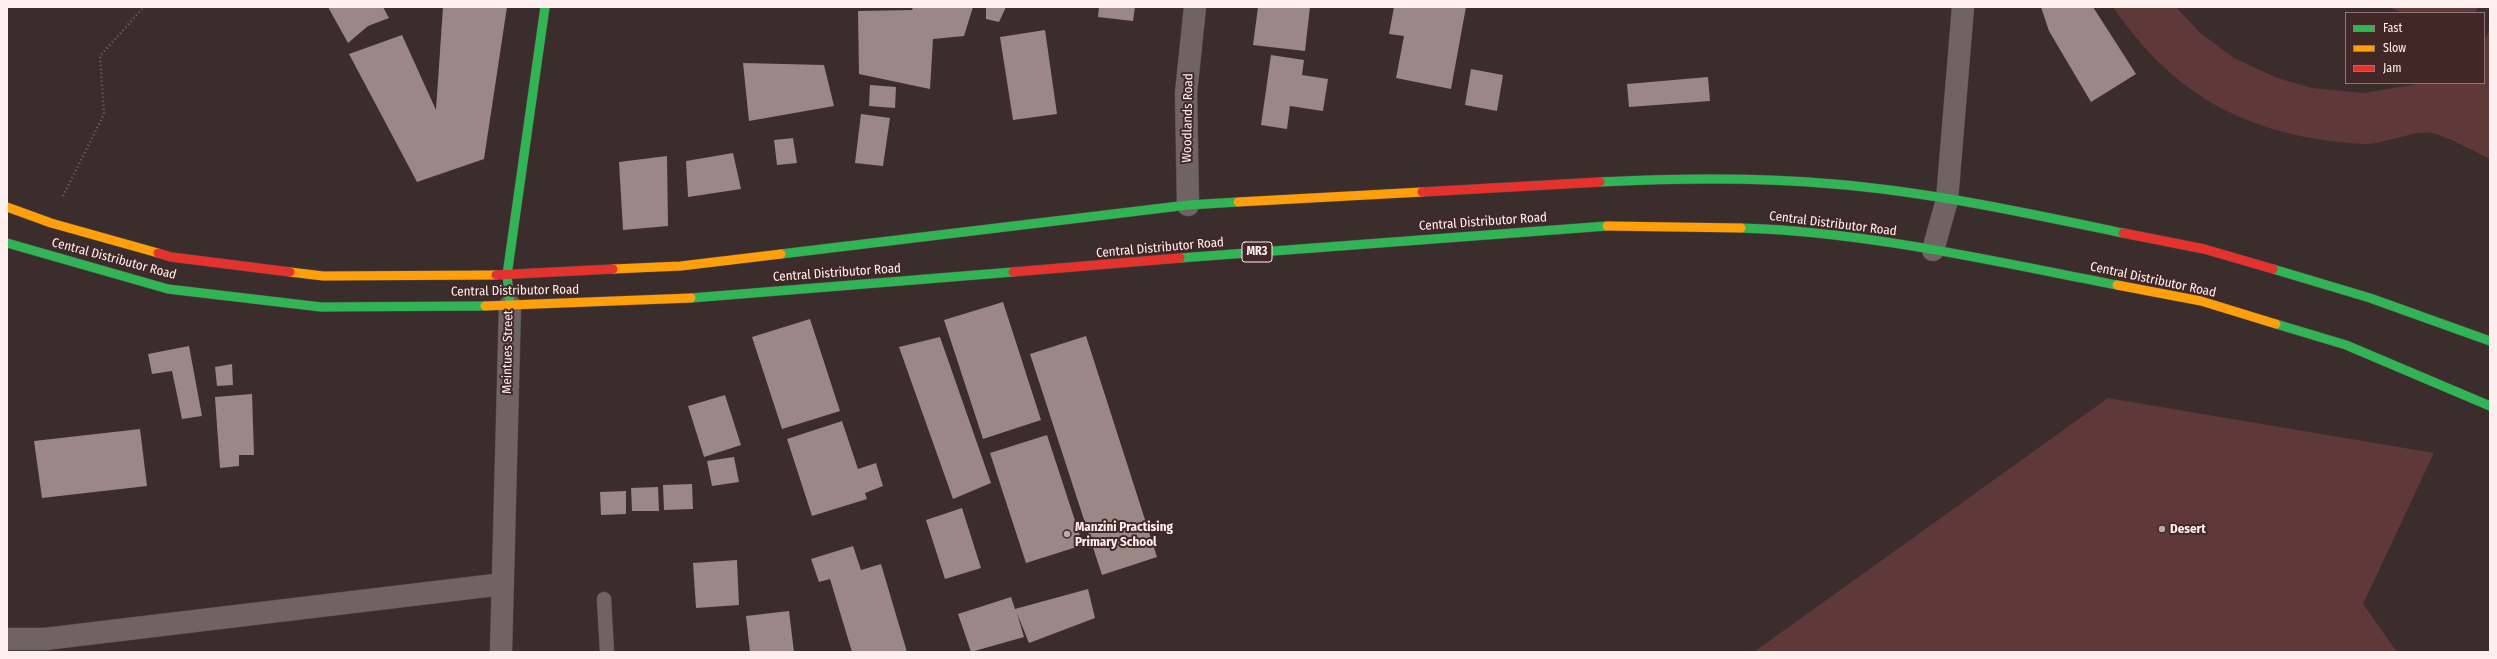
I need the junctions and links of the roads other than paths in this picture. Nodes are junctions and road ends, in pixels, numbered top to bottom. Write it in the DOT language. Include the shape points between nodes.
graph roads {
  1 [pos="546,7"];
  2 [pos="1195,7"];
  3 [pos="1963,7"];
  4 [pos="1947,200"];
  5 [pos="1188,205"];
  6 [pos="7,207"];
  7 [pos="7,243"];
  8 [pos="1933,250"];
  9 [pos="506,275"];
  10 [pos="510,306"];
  11 [pos="2490,341"];
  12 [pos="2490,406"];
  13 [pos="503,584"];
  14 [pos="604,599"];
  15 [pos="7,639"];
  16 [pos="501,652"];
  17 [pos="607,652"];
  1 -- 9 [label="main road, Meintues Street"];
  2 -- 5 [label="street, Woodlands Road" via="1186,94"];
  3 -- 4 [label="street"];
  4 -- 5 [label="main road, Central Distributor Road" via="1834,184 1741,179 1635,181 1347,194"];
  4 -- 8 [label="street"];
  4 -- 11 [label="main road, Central Distributor Road" via="1971,202 2204,249 2370,298"];
  5 -- 9 [label="main road, Central Distributor Road" via="681,266"];
  6 -- 9 [label="main road, Central Distributor Road" via="51,223 171,257 323,276"];
  7 -- 10 [label="main road, Central Distributor Road / MR3" via="175,290 321,307"];
  8 -- 10 [label="main road, Central Distributor Road / MR3" via="1797,230 1627,225 1343,245 688,298"];
  8 -- 12 [label="main road, Central Distributor Road / MR3" via="2201,301 2346,345"];
  9 -- 10 [label="main road, Meintues Street"];
  10 -- 13 [label="street, Meintues Street"];
  13 -- 15 [label="street" via="45,639"];
  13 -- 16 [label="street, Meintues Street"];
  14 -- 17 [label="lane"];
}
